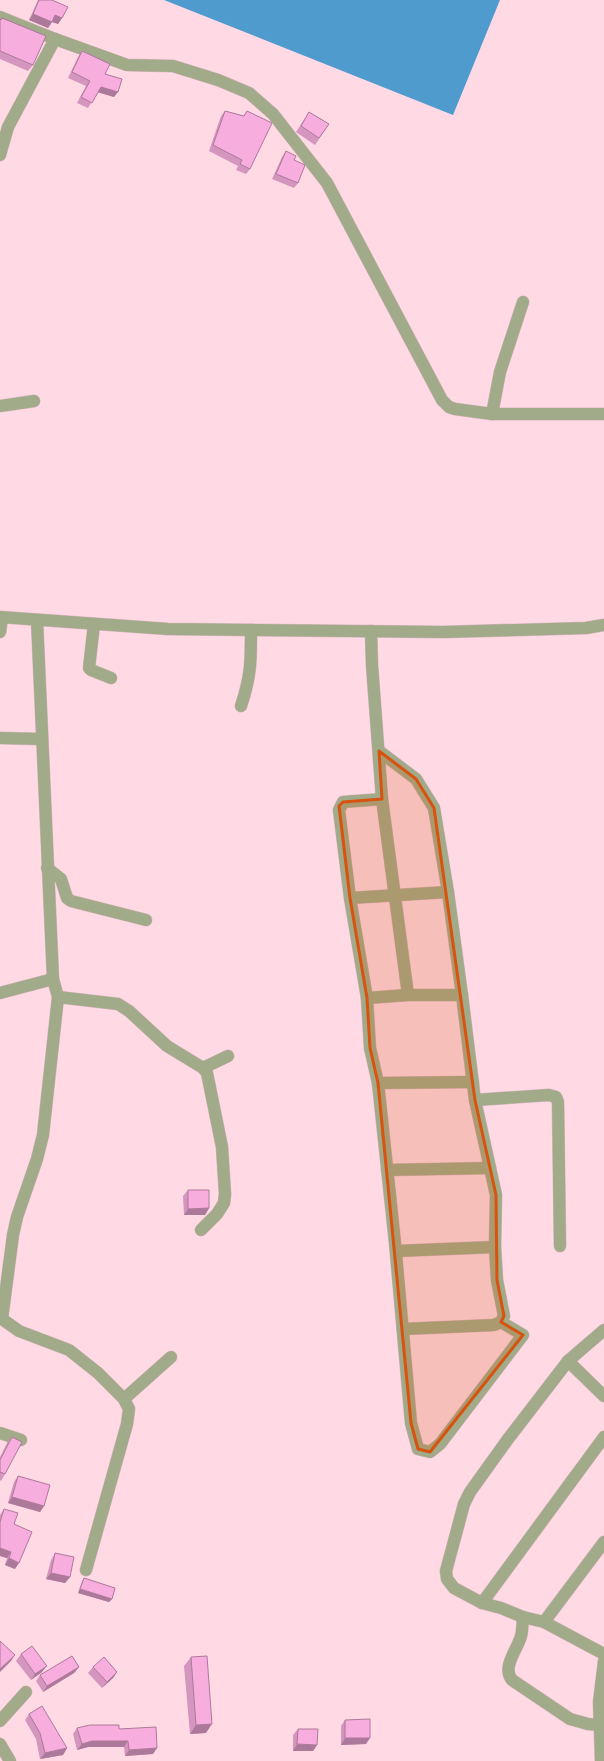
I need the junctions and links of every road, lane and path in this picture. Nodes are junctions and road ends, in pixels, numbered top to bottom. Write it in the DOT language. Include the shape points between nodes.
graph roads {
  1 [pos="0,17"];
  2 [pos="55,40"];
  3 [pos="0,155"];
  4 [pos="523,302"];
  5 [pos="34,401"];
  6 [pos="0,406"];
  7 [pos="492,414"];
  8 [pos="604,414"];
  9 [pos="1,618"];
  10 [pos="37,620"];
  11 [pos="94,624"];
  12 [pos="604,625"];
  13 [pos="251,630"];
  14 [pos="371,631"];
  15 [pos="0,632"];
  16 [pos="111,678"];
  17 [pos="241,706"];
  18 [pos="0,738"];
  19 [pos="42,739"];
  20 [pos="379,751"];
  21 [pos="382,799"];
  22 [pos="47,868"];
  23 [pos="448,892"];
  24 [pos="395,895"];
  25 [pos="350,898"];
  26 [pos="146,920"];
  27 [pos="53,979"];
  28 [pos="0,993"];
  29 [pos="408,995"];
  30 [pos="462,995"];
  31 [pos="58,997"];
  32 [pos="367,998"];
  33 [pos="228,1056"];
  34 [pos="203,1068"];
  35 [pos="472,1082"];
  36 [pos="378,1083"];
  37 [pos="475,1100"];
  38 [pos="490,1168"];
  39 [pos="387,1170"];
  40 [pos="201,1230"];
  41 [pos="560,1246"];
  42 [pos="495,1247"];
  43 [pos="396,1251"];
  44 [pos="1,1321"];
  45 [pos="501,1322"];
  46 [pos="403,1329"];
  47 [pos="604,1330"];
  48 [pos="171,1357"];
  49 [pos="568,1361"];
  50 [pos="604,1396"];
  51 [pos="124,1399"];
  52 [pos="0,1433"];
  53 [pos="604,1437"];
  54 [pos="21,1440"];
  55 [pos="604,1542"];
  56 [pos="86,1570"];
  57 [pos="482,1603"];
  58 [pos="523,1617"];
  59 [pos="544,1622"];
  60 [pos="604,1654"];
  61 [pos="604,1661"];
  62 [pos="26,1692"];
  63 [pos="0,1721"];
  64 [pos="600,1725"];
  65 [pos="0,1744"];
  66 [pos="10,1761"];
  67 [pos="601,1761"];
  1 -- 2 [label="street"];
  2 -- 3 [label="street" via="8,127"];
  2 -- 7 [label="street" via="127,65 173,66 249,93 273,114 327,183 442,400 455,409"];
  4 -- 7 [label="street" via="500,372"];
  5 -- 6 [label="street"];
  7 -- 8 [label="street"];
  9 -- 10 [label="street"];
  9 -- 15 [label="street"];
  10 -- 11 [label="street"];
  10 -- 19 [label="street"];
  11 -- 13 [label="street" via="168,629"];
  11 -- 16 [label="street" via="89,668"];
  12 -- 14 [label="street" via="586,628 443,632"];
  13 -- 14 [label="street"];
  13 -- 17 [label="street" via="251,668"];
  14 -- 20 [label="street"];
  18 -- 19 [label="street"];
  19 -- 22 [label="street"];
  20 -- 21 [label="street"];
  20 -- 23 [label="street" via="416,779 434,808"];
  21 -- 24 [label="street"];
  21 -- 25 [label="street" via="343,802 339,806"];
  22 -- 26 [label="street" via="61,879 67,898 71,901"];
  22 -- 27 [label="street"];
  23 -- 24 [label="street"];
  23 -- 30 [label="street"];
  24 -- 25 [label="street"];
  24 -- 29 [label="street"];
  25 -- 32 [label="street"];
  27 -- 28 [label="street"];
  27 -- 31 [label="street"];
  29 -- 30 [label="street"];
  29 -- 32 [label="street"];
  30 -- 35 [label="street"];
  31 -- 34 [label="street" via="118,1004 167,1046"];
  31 -- 44 [label="street" via="43,1135 38,1159 17,1217"];
  32 -- 36 [label="street" via="370,1048"];
  33 -- 34 [label="street"];
  34 -- 40 [label="street" via="222,1147 225,1194 224,1203 217,1214"];
  35 -- 36 [label="street"];
  35 -- 37 [label="street"];
  36 -- 39 [label="street"];
  37 -- 38 [label="street"];
  37 -- 41 [label="street" via="549,1095 556,1097"];
  38 -- 39 [label="street"];
  38 -- 42 [label="street" via="496,1195"];
  39 -- 43 [label="street"];
  42 -- 43 [label="street"];
  42 -- 45 [label="street" via="497,1280 504,1316"];
  43 -- 46 [label="street"];
  44 -- 51 [label="street" via="19,1331 69,1350 98,1373"];
  45 -- 46 [label="street" via="494,1325"];
  45 -- 46 [label="street" via="523,1335 440,1444 430,1452 418,1449 411,1423"];
  47 -- 49 [label="street"];
  48 -- 51 [label="street"];
  49 -- 50 [label="street"];
  49 -- 57 [label="street" via="508,1439 464,1504 446,1571 447,1579 454,1588"];
  51 -- 56 [label="street" via="129,1409 127,1424"];
  52 -- 54 [label="street"];
  53 -- 57 [label="street"];
  55 -- 59 [label="street"];
  57 -- 58 [label="street"];
  58 -- 59 [label="street"];
  58 -- 64 [label="street" via="521,1638 508,1668 510,1678 570,1719"];
  59 -- 60 [label="street"];
  61 -- 64 [label="street" via="599,1702"];
  62 -- 63 [label="street"];
  64 -- 67 [label="street"];
  65 -- 66 [label="street"];
}
